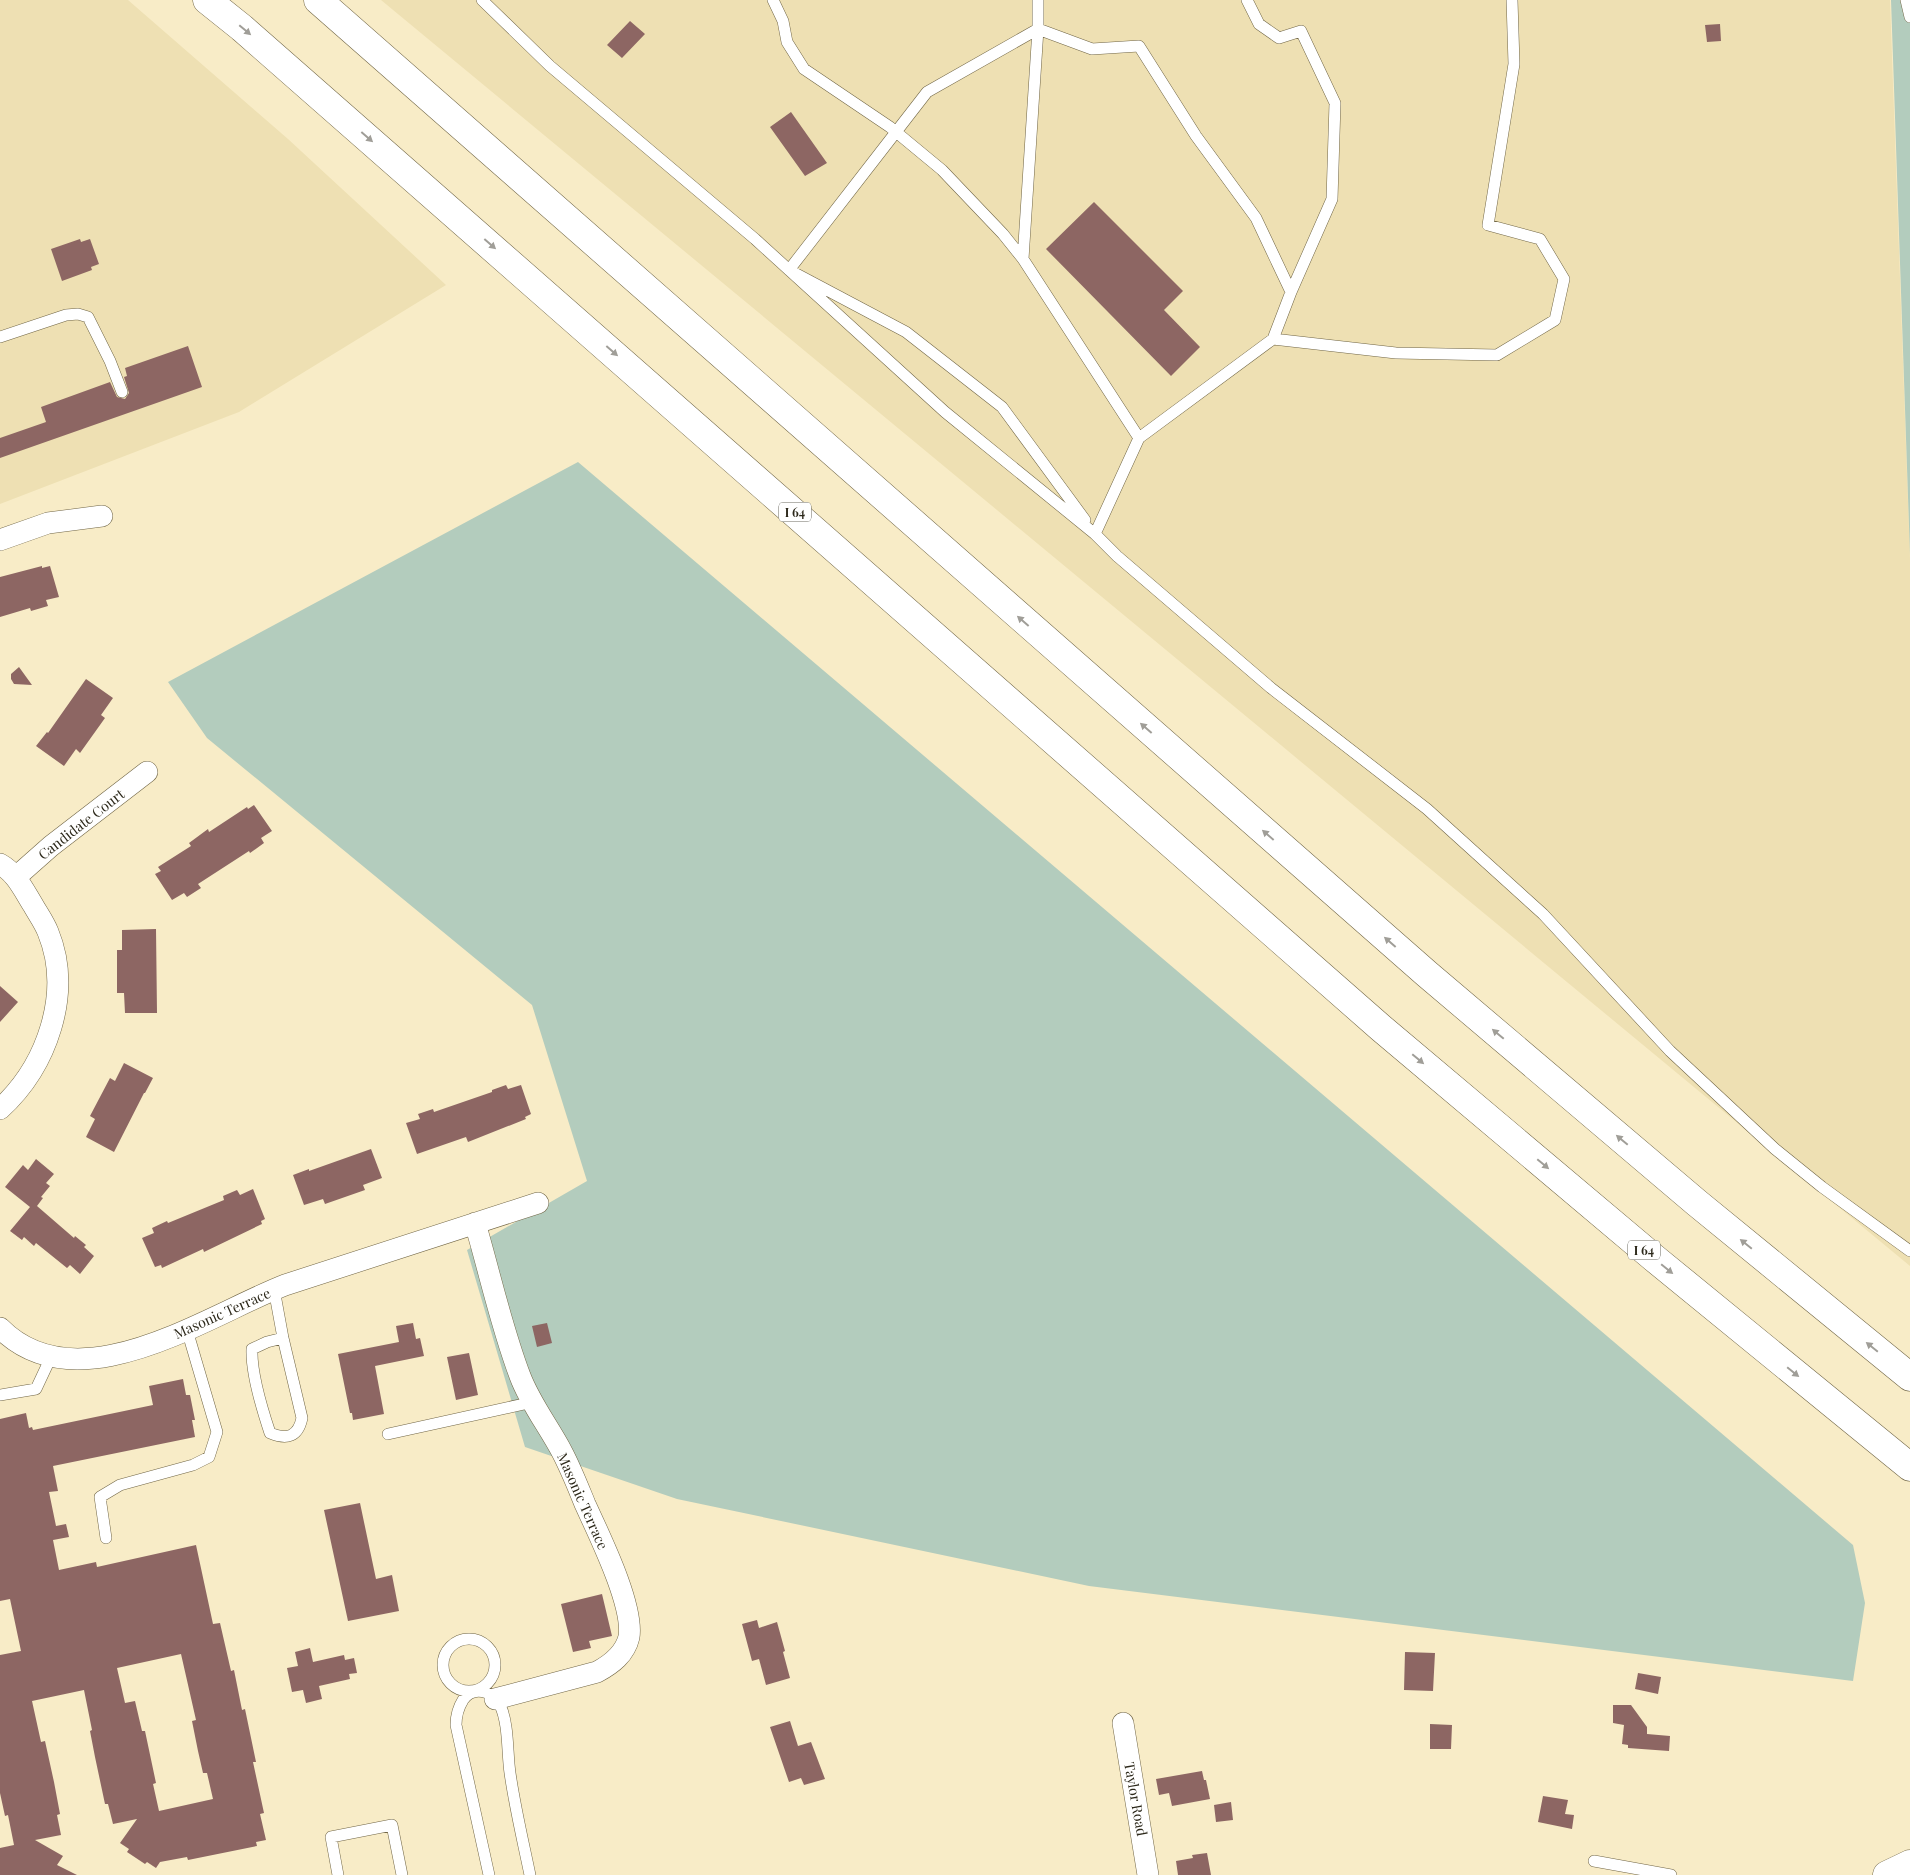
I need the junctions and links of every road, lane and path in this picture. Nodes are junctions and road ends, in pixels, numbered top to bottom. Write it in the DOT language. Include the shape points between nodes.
graph roads {
  1 [pos="207,0"];
  2 [pos="318,0"];
  3 [pos="482,0"];
  4 [pos="773,0"];
  5 [pos="1038,0"];
  6 [pos="1247,0"];
  7 [pos="1512,0"];
  8 [pos="1906,0"];
  9 [pos="1910,17"];
  10 [pos="1038,29"];
  11 [pos="896,132"];
  12 [pos="1023,259"];
  13 [pos="788,270"];
  14 [pos="1291,292"];
  15 [pos="0,337"];
  16 [pos="1273,338"];
  17 [pos="122,392"];
  18 [pos="1139,438"];
  19 [pos="102,516"];
  20 [pos="1095,534"];
  21 [pos="0,540"];
  22 [pos="147,772"];
  23 [pos="8,871"];
  24 [pos="0,1109"];
  25 [pos="538,1203"];
  26 [pos="475,1223"];
  27 [pos="1910,1251"];
  28 [pos="274,1289"];
  29 [pos="0,1328"];
  30 [pos="187,1330"];
  31 [pos="283,1338"];
  32 [pos="51,1357"];
  33 [pos="1910,1377"];
  34 [pos="0,1395"];
  35 [pos="533,1402"];
  36 [pos="388,1434"];
  37 [pos="1910,1467"];
  38 [pos="106,1538"];
  39 [pos="474,1691"];
  40 [pos="495,1699"];
  41 [pos="1123,1724"];
  42 [pos="1594,1861"];
  43 [pos="1910,1864"];
  44 [pos="338,1875"];
  45 [pos="402,1875"];
  46 [pos="490,1875"];
  47 [pos="530,1875"];
  48 [pos="1148,1875"];
  49 [pos="1671,1875"];
  50 [pos="1887,1875"];
  1 -- 37 [label="main road, I 64, one-way" via="545,292 1381,1028 1654,1258"];
  33 -- 2 [label="main road, one-way" via="1689,1197 1419,968"];
  3 -- 13 [label="lane" via="550,66"];
  4 -- 11 [label="lane" via="783,21 787,42 804,69"];
  5 -- 10 [label="lane"];
  6 -- 14 [label="lane" via="1259,24 1280,38 1301,30 1334,103 1332,199"];
  7 -- 16 [label="lane" via="1514,64 1488,225 1540,239 1564,279 1555,320 1497,355 1396,353"];
  8 -- 9 [label="lane"];
  10 -- 11 [label="lane" via="927,92"];
  10 -- 12 [label="lane"];
  10 -- 14 [label="lane" via="1092,49 1139,46 1196,136 1256,218"];
  11 -- 12 [label="lane" via="942,170"];
  11 -- 13 [label="lane"];
  12 -- 18 [label="lane"];
  13 -- 20 [label="lane" via="945,412"];
  13 -- 20 [label="lane" via="906,332 1002,407"];
  14 -- 16 [label="lane"];
  15 -- 17 [label="lane" via="66,314 88,316"];
  16 -- 18 [label="lane"];
  18 -- 20 [label="lane"];
  19 -- 21 [label="street" via="48,523"];
  20 -- 27 [label="lane" via="1271,688 1434,816 1543,914 1670,1051 1775,1149"];
  22 -- 23 [label="street, Candidate Court" via="51,846"];
  23 -- 24 [label="street" via="48,930 56,965 57,991 44,1050 29,1075"];
  25 -- 26 [label="street, Masonic Terrace"];
  26 -- 28 [label="street, Masonic Terrace"];
  26 -- 35 [label="street, Masonic Terrace" via="506,1334 520,1377"];
  28 -- 30 [label="street, Masonic Terrace"];
  28 -- 31 [label="lane"];
  29 -- 32 [label="street, Masonic Terrace" via="23,1346"];
  30 -- 32 [label="street, Masonic Terrace" via="108,1356 82,1359"];
  30 -- 38 [label="lane" via="218,1432 209,1458 193,1466 120,1485 100,1497"];
  31 -- 31 [label="lane" via="302,1418 294,1435 281,1437 270,1433 251,1359 252,1349 256,1346"];
  32 -- 34 [label="lane" via="36,1389"];
  35 -- 36 [label="lane"];
  35 -- 40 [label="street, Masonic Terrace" via="563,1452 608,1556 630,1626 626,1646 608,1667"];
  39 -- 39 [label="lane" via="488,1682 495,1668 494,1659 480,1641 463,1639 449,1647 442,1662 443,1670 451,1685"];
  39 -- 40 [label="lane" via="483,1691"];
  39 -- 46 [label="lane" via="460,1704 456,1725"];
  40 -- 47 [label="lane" via="500,1704 504,1721 510,1773"];
  41 -- 48 [label="street, Taylor Road"];
  42 -- 49 [label="lane"];
  43 -- 50 [label="main road"];
  44 -- 45 [label="lane" via="331,1837 392,1825"];
}
